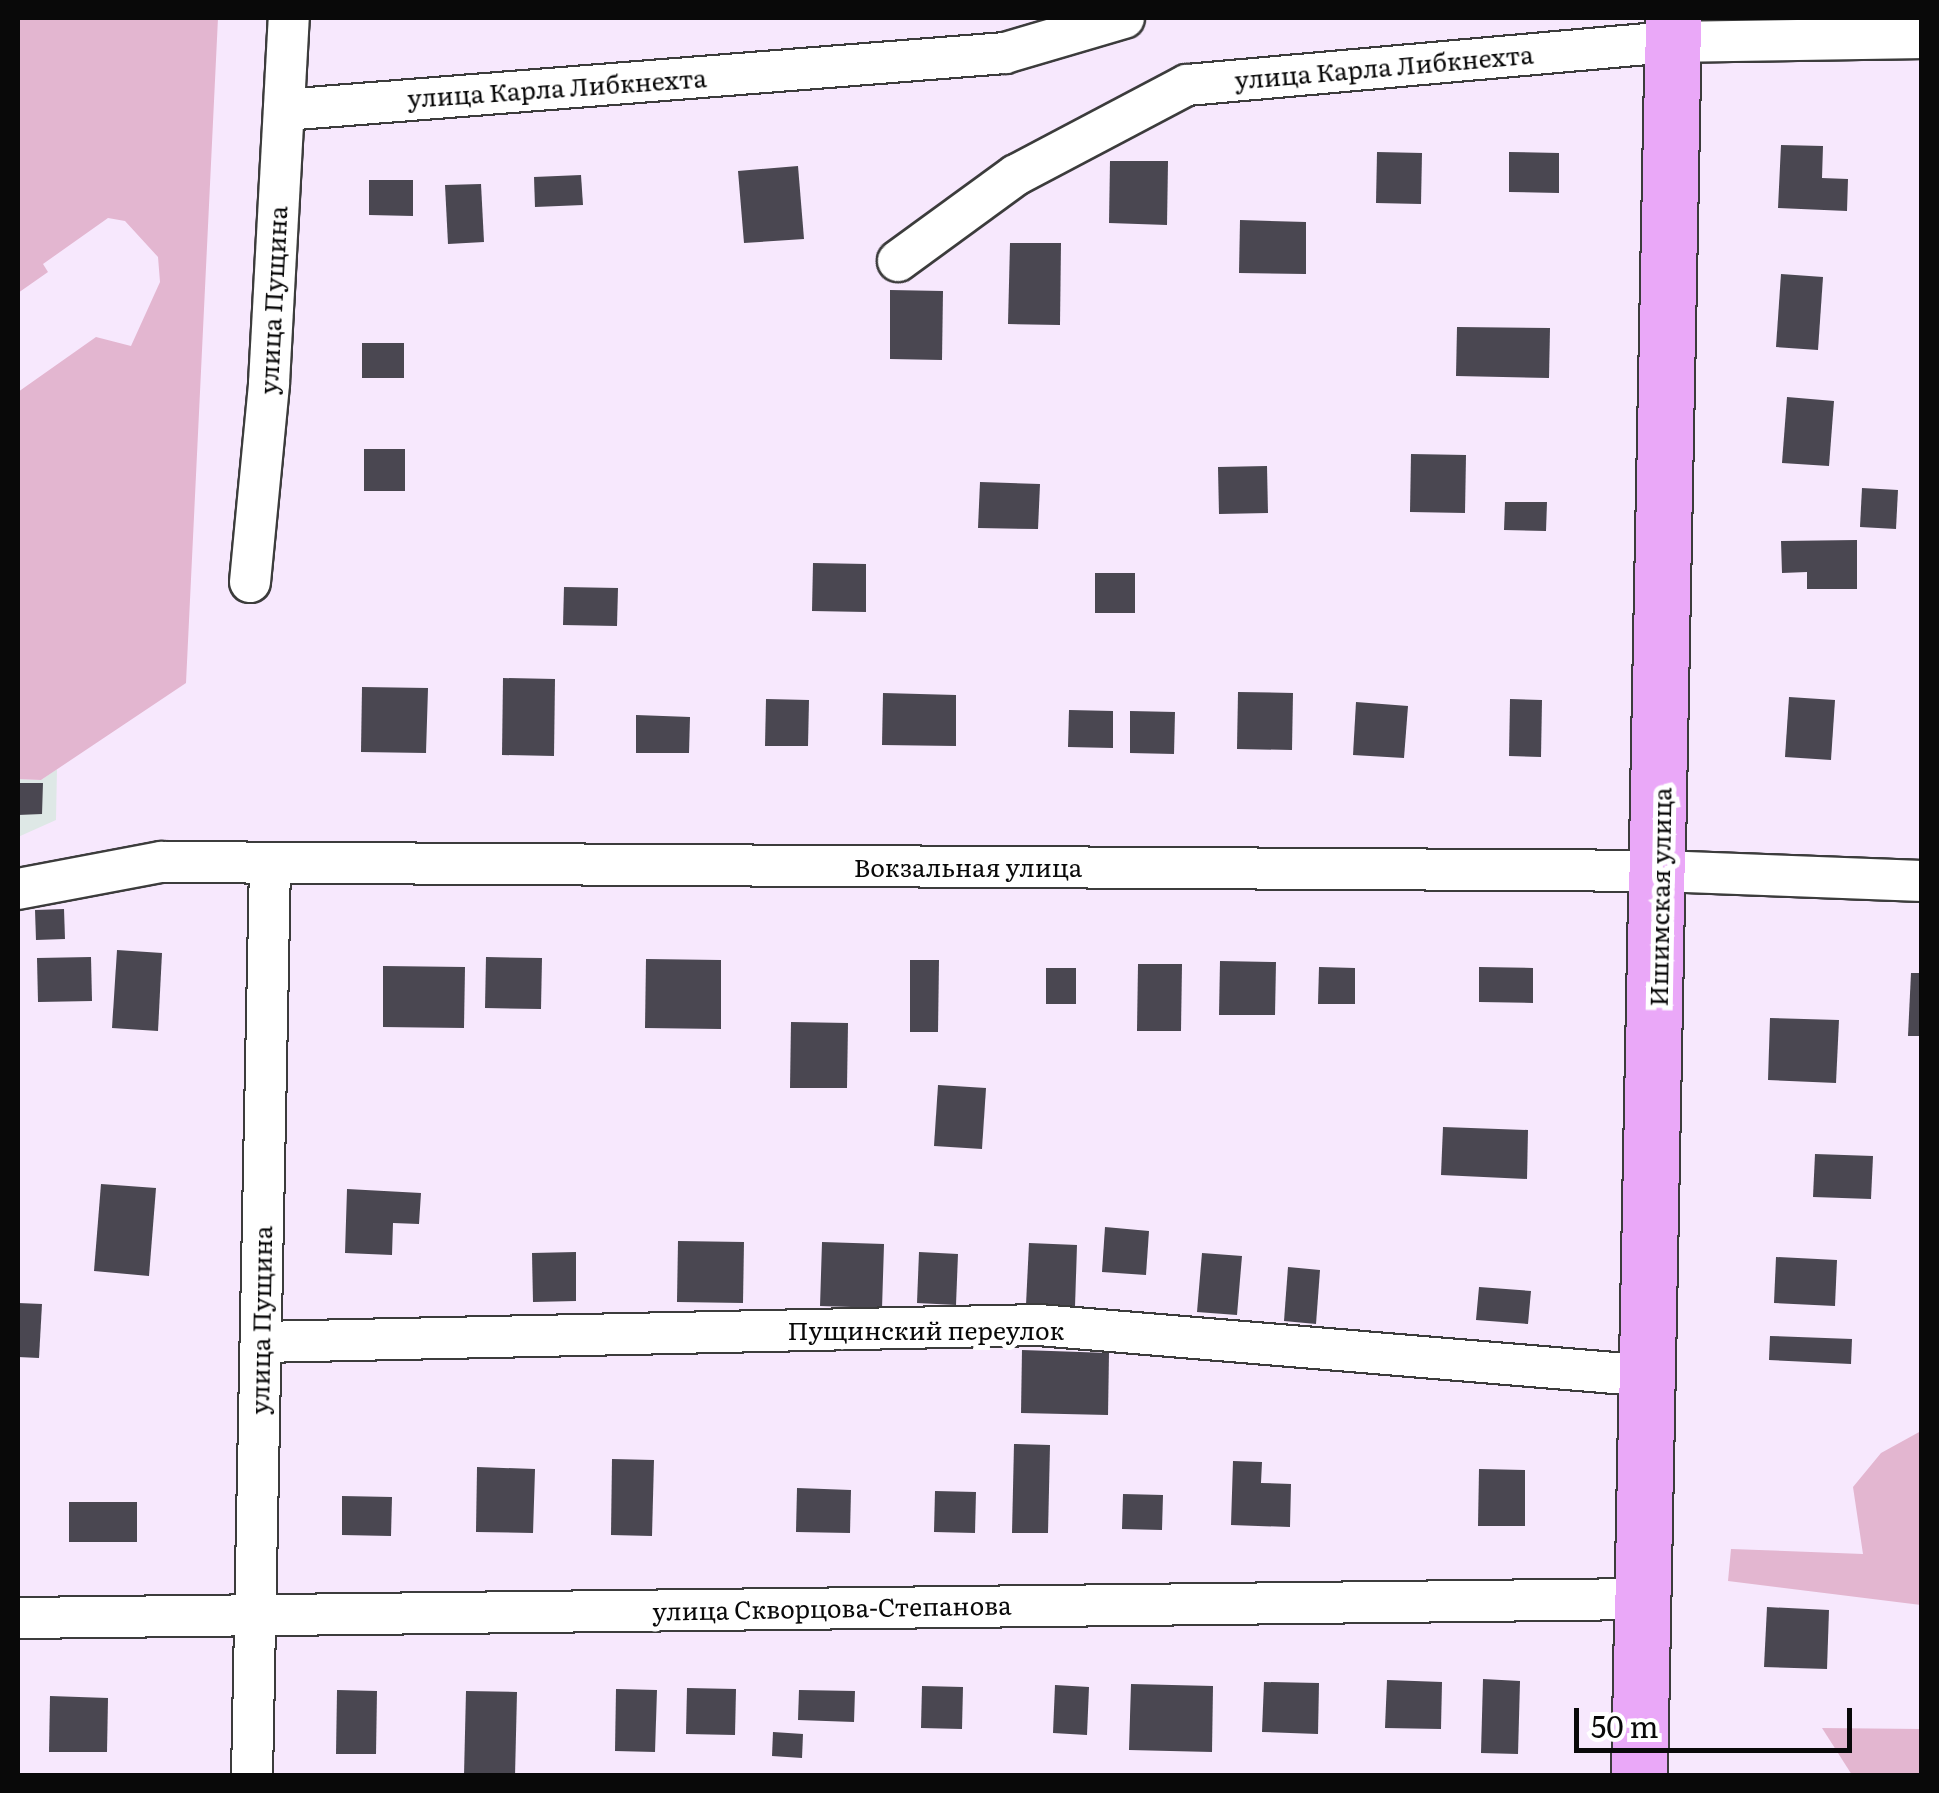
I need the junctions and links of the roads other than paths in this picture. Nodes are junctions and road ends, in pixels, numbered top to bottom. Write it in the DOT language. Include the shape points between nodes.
graph roads {
  1 [pos="289,18"];
  2 [pos="1124,18"];
  3 [pos="1673,30"];
  4 [pos="1922,38"];
  5 [pos="284,110"];
  6 [pos="898,262"];
  7 [pos="250,582"];
  8 [pos="270,864"];
  9 [pos="1660,871"];
  10 [pos="1922,881"];
  11 [pos="18,889"];
  12 [pos="261,1342"];
  13 [pos="1650,1376"];
  14 [pos="1646,1600"];
  15 [pos="256,1614"];
  16 [pos="18,1618"];
  17 [pos="252,1776"];
  18 [pos="1639,1776"];
  1 -- 5 [label="street, улица Пущина"];
  2 -- 5 [label="street, улица Карла Либкнехта" via="1005,54"];
  3 -- 4 [label="street, улица Карла Либкнехта"];
  3 -- 6 [label="street, улица Карла Либкнехта" via="1187,85 1016,176"];
  3 -- 9 [label="main road, Ишимская улица"];
  5 -- 7 [label="street, улица Пущина"];
  8 -- 9 [label="street, Вокзальная улица"];
  8 -- 11 [label="street, Вокзальная улица" via="161,862"];
  8 -- 12 [label="street, улица Пущина"];
  9 -- 10 [label="street, Вокзальная улица"];
  9 -- 13 [label="main road, Ишимская улица"];
  12 -- 13 [label="street, Пущинский переулок" via="1039,1326"];
  12 -- 15 [label="street, улица Пущина"];
  13 -- 14 [label="main road, Ишимская улица"];
  14 -- 15 [label="street, улица Скворцова-Степанова"];
  14 -- 18 [label="main road, Ишимская улица"];
  15 -- 16 [label="street, улица Скворцова-Степанова"];
  15 -- 17 [label="street, улица Пущина"];
}
